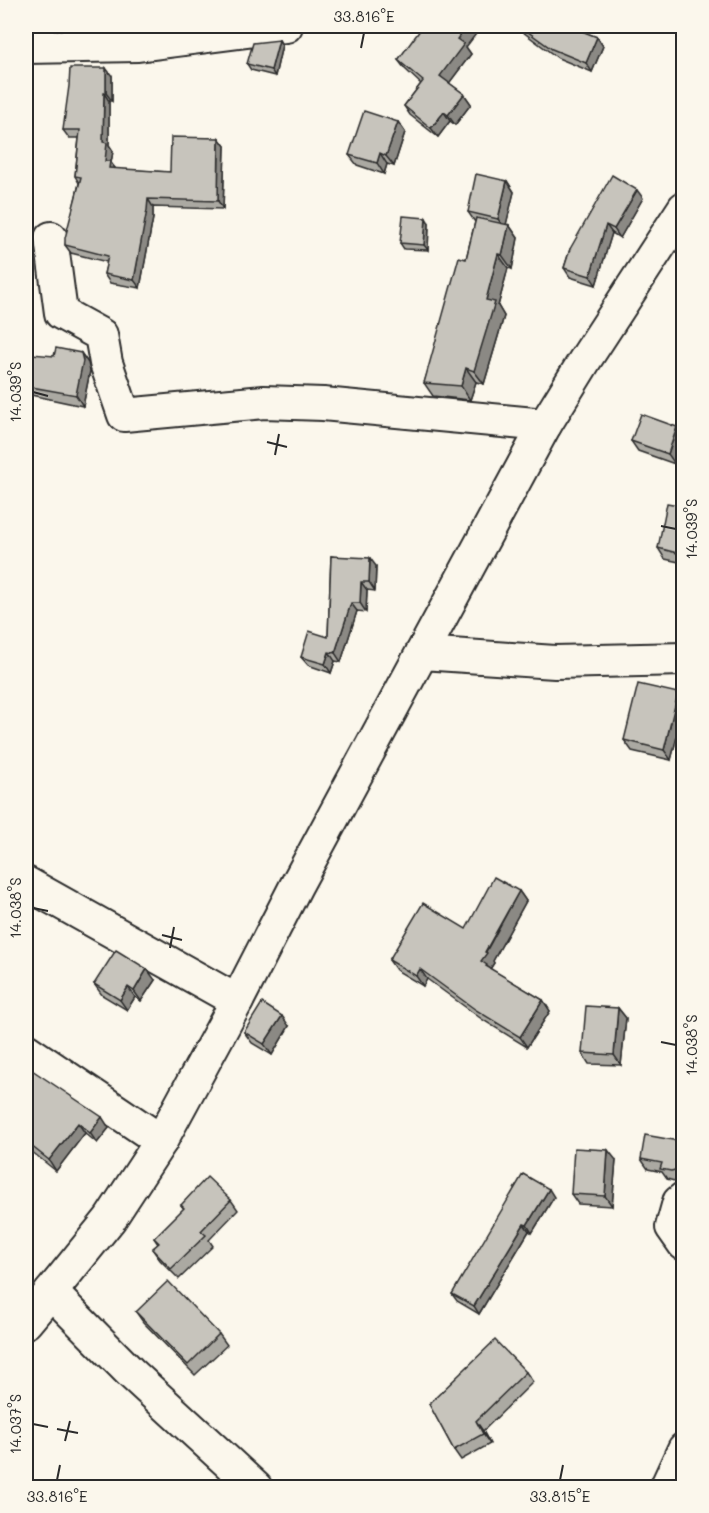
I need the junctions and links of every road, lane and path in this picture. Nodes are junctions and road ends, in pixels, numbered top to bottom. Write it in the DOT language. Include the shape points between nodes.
graph roads {
  1 [pos="286,26"];
  2 [pos="26,47"];
  3 [pos="684,208"];
  4 [pos="51,238"];
  5 [pos="545,425"];
  6 [pos="422,653"];
  7 [pos="684,659"];
  8 [pos="26,883"];
  9 [pos="237,1001"];
  10 [pos="26,1050"];
  11 [pos="161,1141"];
  12 [pos="684,1198"];
  13 [pos="684,1244"];
  14 [pos="51,1292"];
  15 [pos="26,1322"];
  16 [pos="684,1449"];
  17 [pos="256,1488"];
  18 [pos="666,1488"];
  1 -- 2 [label="street" via="138,45"];
  3 -- 5 [label="street"];
  4 -- 5 [label="street" via="61,313 101,335 124,415 264,402"];
  5 -- 6 [label="street"];
  6 -- 7 [label="street" via="555,662"];
  6 -- 9 [label="street"];
  8 -- 9 [label="street"];
  9 -- 11 [label="street"];
  10 -- 11 [label="street"];
  11 -- 14 [label="street" via="110,1219"];
  12 -- 13 [label="street" via="679,1202 672,1227"];
  14 -- 15 [label="street"];
  14 -- 17 [label="street" via="130,1372"];
  16 -- 18 [label="street"];
}
